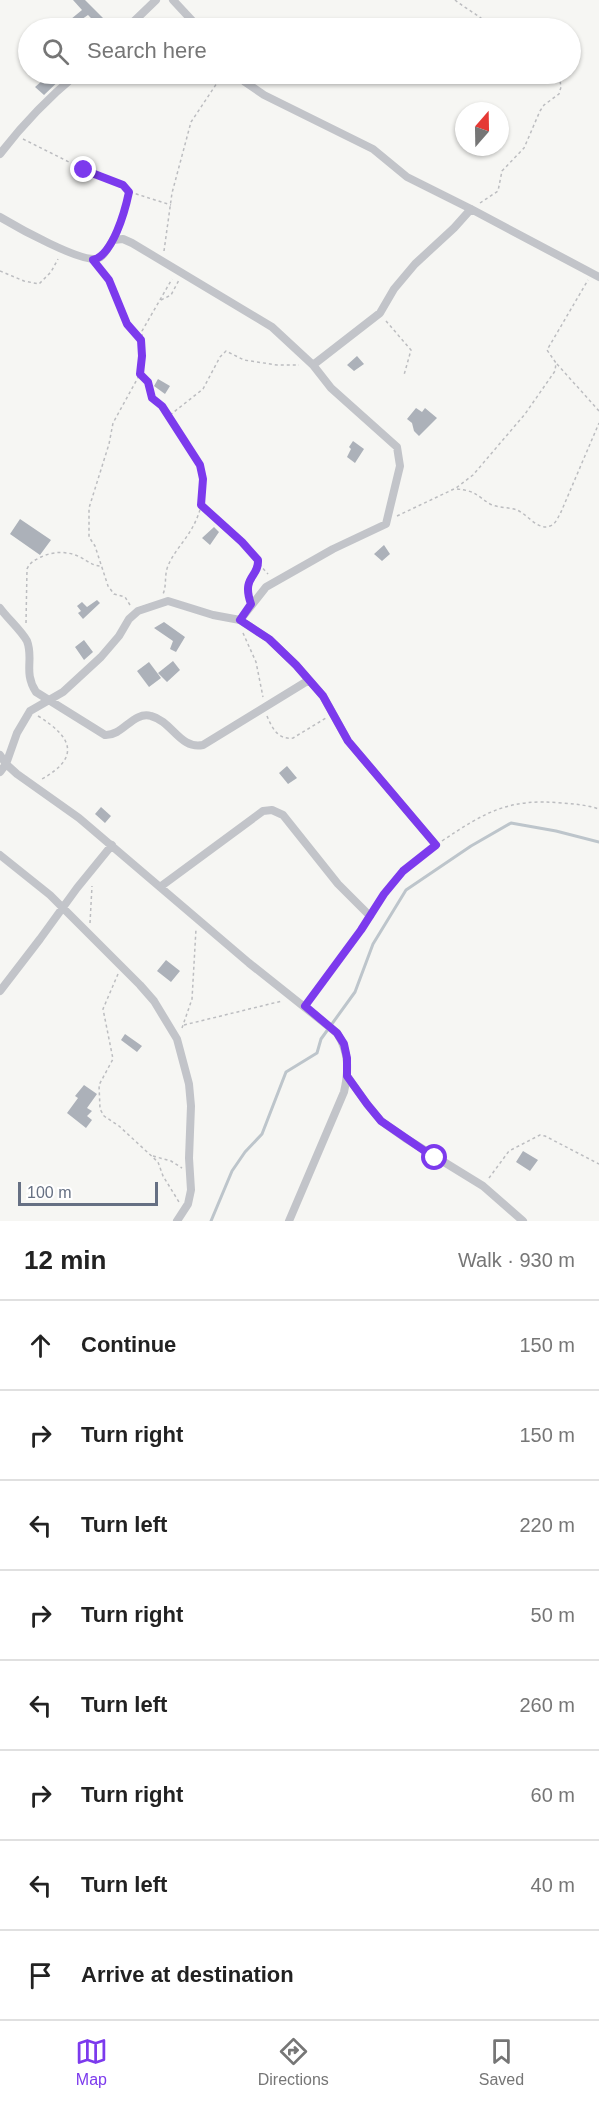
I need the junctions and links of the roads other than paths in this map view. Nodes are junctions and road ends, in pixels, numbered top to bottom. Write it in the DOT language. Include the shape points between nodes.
graph roads {
  1 [pos="156,0"];
  2 [pos="173,0"];
  3 [pos="137,18"];
  4 [pos="190,18"];
  5 [pos="65,84"];
  6 [pos="248,84"];
  7 [pos="0,154"];
  8 [pos="471,208"];
  9 [pos="0,218"];
  10 [pos="599,277"];
  11 [pos="313,365"];
  12 [pos="0,608"];
  13 [pos="237,620"];
  14 [pos="309,680"];
  15 [pos="51,700"];
  16 [pos="0,754"];
  17 [pos="6,764"];
  18 [pos="0,772"];
  19 [pos="112,845"];
  20 [pos="436,845"];
  21 [pos="0,855"];
  22 [pos="160,887"];
  23 [pos="62,909"];
  24 [pos="370,916"];
  25 [pos="0,991"];
  26 [pos="347,1076"];
  27 [pos="177,1221"];
  28 [pos="290,1221"];
  29 [pos="523,1221"];
  1 -- 3 [label="street"];
  2 -- 4 [label="street"];
  5 -- 7 [label="street"];
  6 -- 8 [label="street" via="360,142 407,177"];
  8 -- 10 [label="street"];
  8 -- 11 [label="street" via="414,264 380,313"];
  9 -- 11 [label="street" via="93,260 100,258 113,240 132,243 272,327"];
  11 -- 13 [label="street" via="331,388 398,447 400,466 388,520 382,527 266,587"];
  12 -- 15 [label="street" via="26,639 31,684 36,692"];
  13 -- 14 [label="street" via="269,639"];
  13 -- 15 [label="street" via="174,602 138,611 101,657"];
  14 -- 15 [label="street" via="196,747 150,715 141,716 112,736 105,735"];
  14 -- 20 [label="street" via="323,696 348,741"];
  15 -- 17 [label="street" via="30,711"];
  16 -- 17 [label="street"];
  17 -- 18 [label="street"];
  17 -- 19 [label="street"];
  19 -- 22 [label="street"];
  19 -- 23 [label="street"];
  21 -- 23 [label="street"];
  22 -- 24 [label="street" via="263,811 272,810 283,815 338,884"];
  22 -- 26 [label="street" via="337,1033 344,1044"];
  23 -- 25 [label="street"];
  23 -- 27 [label="street" via="154,1001 177,1039 189,1084 191,1190"];
  26 -- 28 [label="street" via="344,1092"];
  26 -- 29 [label="street" via="381,1121 483,1186"];
}
